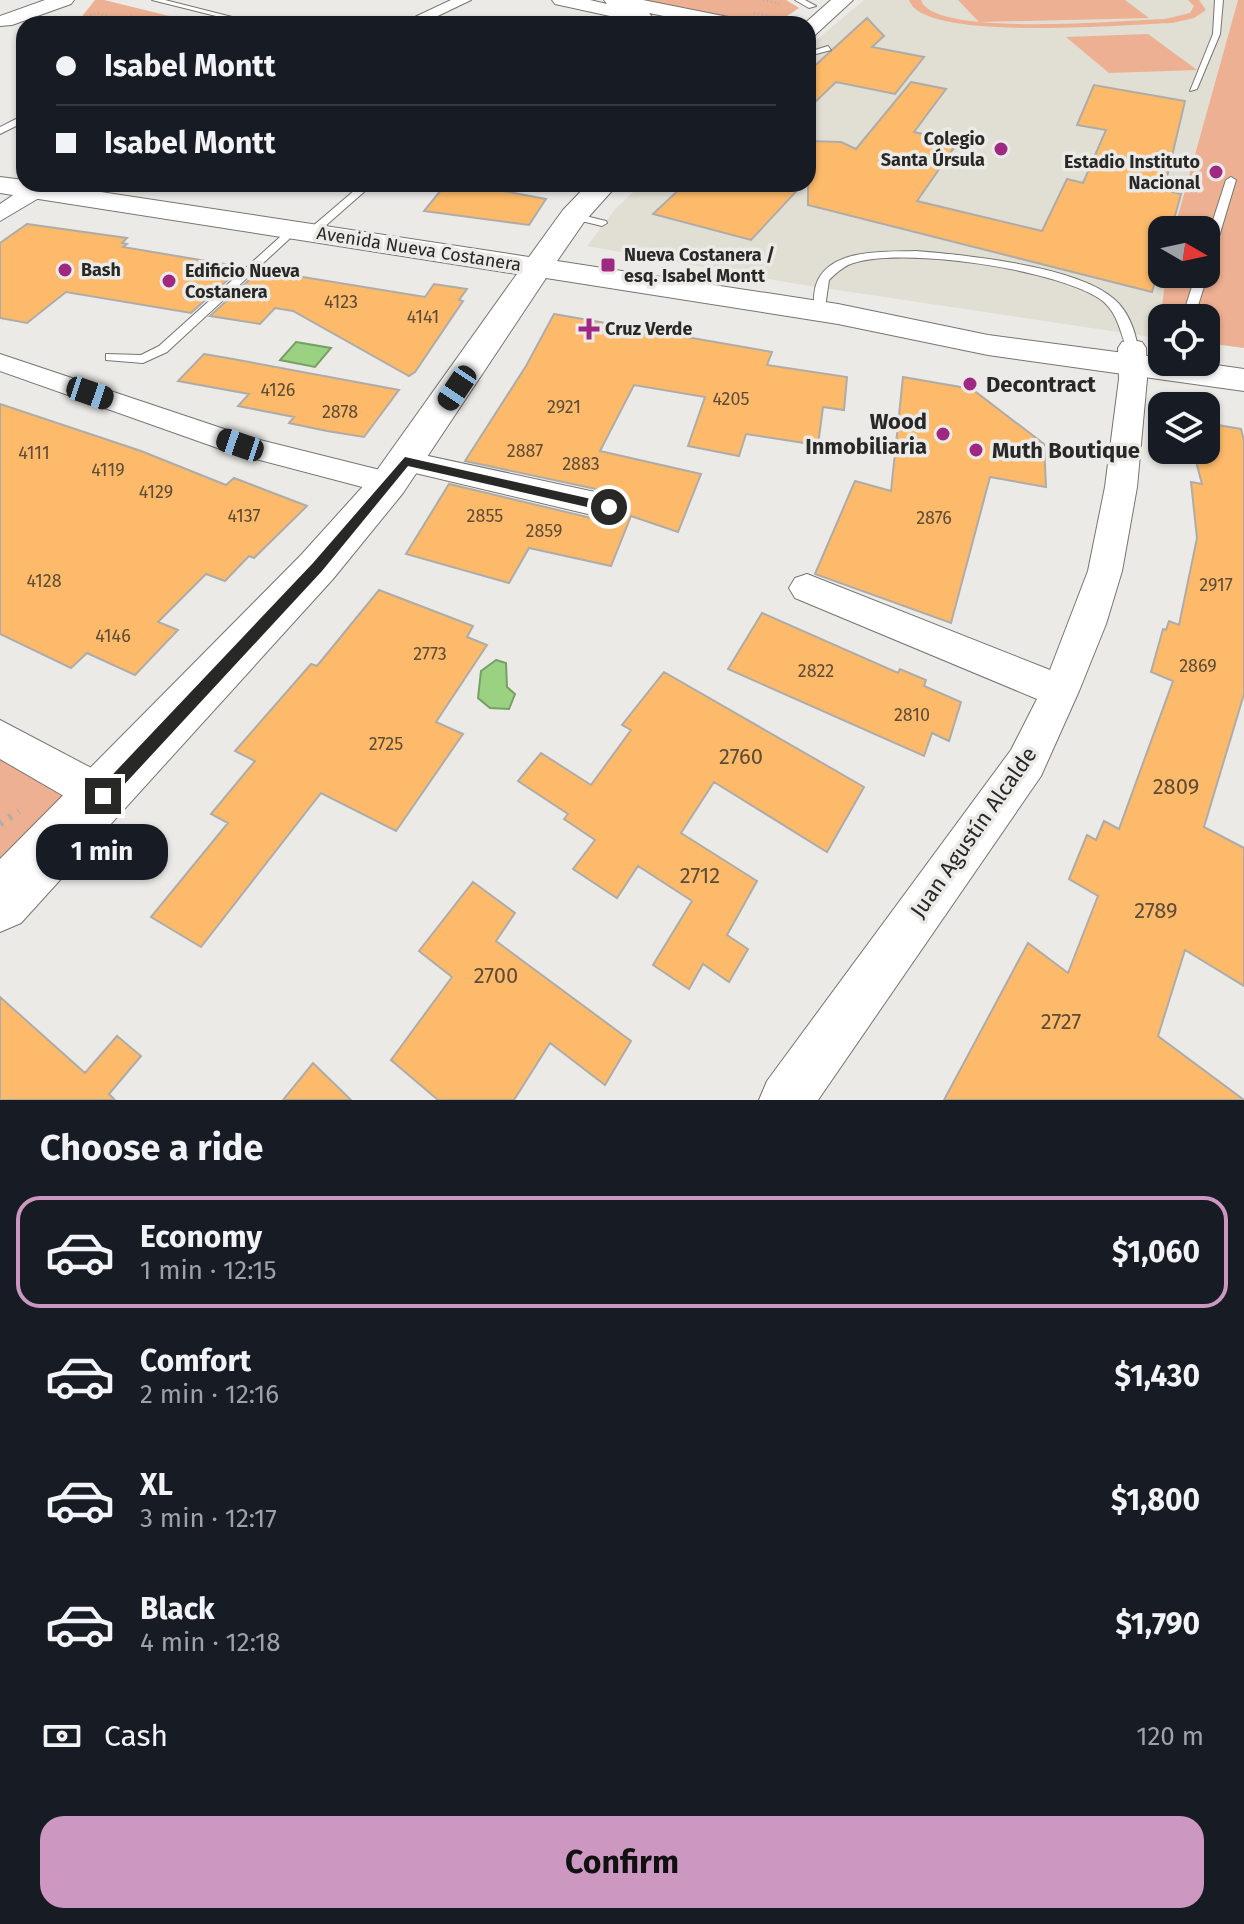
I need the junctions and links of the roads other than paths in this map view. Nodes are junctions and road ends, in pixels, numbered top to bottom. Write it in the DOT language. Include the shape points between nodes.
graph roads {
  1 [pos="64,0"];
  2 [pos="156,0"];
  3 [pos="464,0"];
  4 [pos="562,0"];
  5 [pos="614,0"];
  6 [pos="843,0"];
  7 [pos="1219,0"];
  8 [pos="25,16"];
  9 [pos="224,16"];
  10 [pos="427,16"];
  11 [pos="639,16"];
  12 [pos="693,16"];
  13 [pos="816,24"];
  14 [pos="828,48"];
  15 [pos="816,51"];
  16 [pos="1193,89"];
  17 [pos="1231,180"];
  18 [pos="33,192"];
  19 [pos="49,192"];
  20 [pos="357,192"];
  21 [pos="591,192"];
  22 [pos="0,214"];
  23 [pos="573,216"];
  24 [pos="1220,216"];
  25 [pos="602,223"];
  26 [pos="302,231"];
  27 [pos="537,267"];
  28 [pos="829,313"];
  29 [pos="1148,344"];
  30 [pos="111,357"];
  31 [pos="1148,357"];
  32 [pos="0,362"];
  33 [pos="1220,362"];
  34 [pos="1244,364"];
  35 [pos="1220,374"];
  36 [pos="1158,376"];
  37 [pos="1244,380"];
  38 [pos="397,472"];
  39 [pos="609,507"];
  40 [pos="807,588"];
  41 [pos="1060,691"];
  42 [pos="0,738"];
  43 [pos="103,796"];
  44 [pos="0,902"];
  45 [pos="786,1100"];
  1 -- 8 [label="main road"];
  2 -- 9 [label="lane"];
  3 -- 10 [label="street"];
  4 -- 11 [label="main road"];
  5 -- 12 [label="main road"];
  6 -- 13 [label="main road"];
  7 -- 16 [label="lane" via="1208,61"];
  14 -- 15 [label="lane"];
  17 -- 24 [label="lane"];
  18 -- 22 [label="street"];
  19 -- 26 [label="main road, Avenida Nueva Costanera"];
  20 -- 26 [label="lane"];
  21 -- 23 [label="main road"];
  23 -- 25 [label="lane"];
  23 -- 27 [label="main road"];
  26 -- 27 [label="main road, Avenida Nueva Costanera"];
  26 -- 30 [label="lane" via="157,353 132,360"];
  27 -- 28 [label="main road, Avenida Nueva Costanera"];
  27 -- 38 [label="main road"];
  28 -- 29 [label="lane" via="819,292 826,273 857,256 935,255 1046,273 1090,288 1116,307"];
  28 -- 31 [label="main road, Avenida Nueva Costanera" via="874,324"];
  32 -- 38 [label="street" via="240,445"];
  33 -- 34 [label="main road, Avenida Nueva Costanera"];
  35 -- 37 [label="main road, Avenida Nueva Costanera"];
  36 -- 41 [label="street, Juan Agustín Alcalde" via="1121,487 1105,571"];
  38 -- 39 [label="street"];
  38 -- 43 [label="main road" via="317,567"];
  40 -- 41 [label="street"];
  41 -- 45 [label="street, Juan Agustín Alcalde" via="1026,763"];
  42 -- 43 [label="street"];
  43 -- 44 [label="main road"];
}
